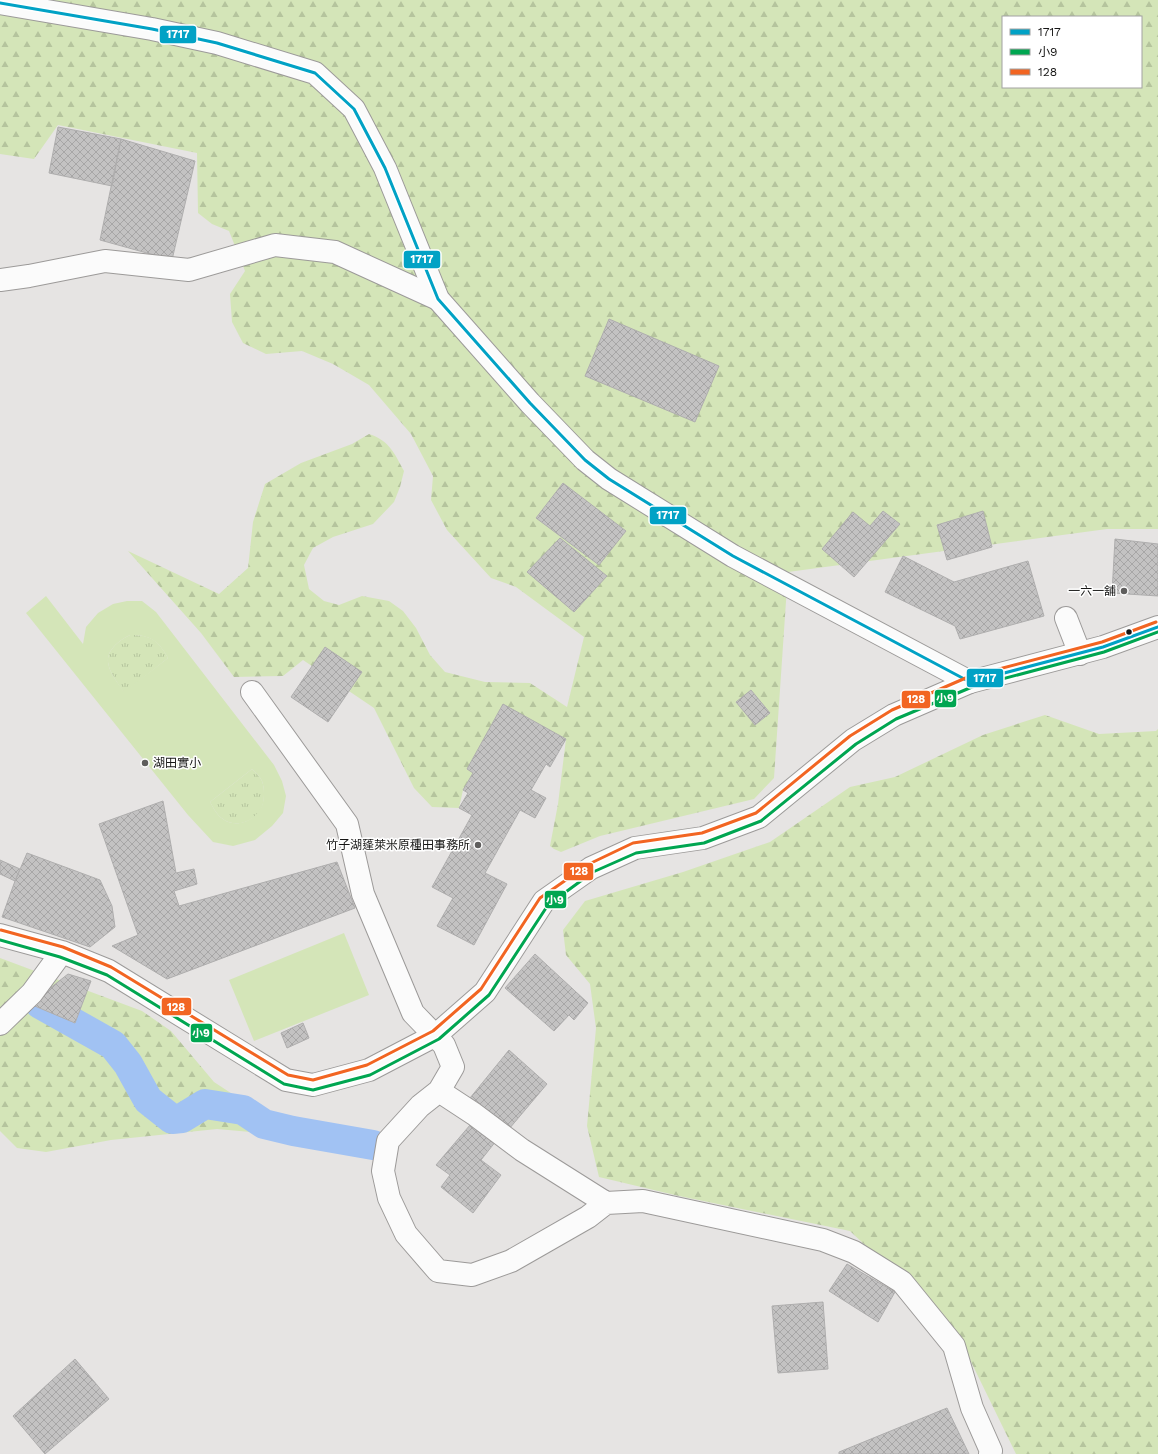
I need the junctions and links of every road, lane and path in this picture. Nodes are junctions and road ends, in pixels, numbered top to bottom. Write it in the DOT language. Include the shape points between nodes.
graph roads {
  1 [pos="0,3"];
  2 [pos="0,280"];
  3 [pos="438,299"];
  4 [pos="1066,618"];
  5 [pos="1158,627"];
  6 [pos="1080,654"];
  7 [pos="970,682"];
  8 [pos="252,692"];
  9 [pos="0,935"];
  10 [pos="62,952"];
  11 [pos="0,1024"];
  12 [pos="436,1035"];
  13 [pos="439,1091"];
  14 [pos="606,1203"];
  15 [pos="990,1454"];
  1 -- 3 [label="street" via="217,42 315,73 354,109 385,168"];
  2 -- 3 [label="street" via="105,261 189,270 275,246 335,252"];
  3 -- 7 [label="street" via="530,403 585,460 609,479 733,556"];
  4 -- 6 [label="street"];
  5 -- 6 [label="street"];
  6 -- 7 [label="street"];
  7 -- 12 [label="street" via="894,715 853,740 759,817 703,838 635,848 591,868 544,901 485,992"];
  8 -- 12 [label="street" via="347,824 362,894 413,1013"];
  9 -- 10 [label="street"];
  10 -- 11 [label="street" via="32,993"];
  10 -- 12 [label="street" via="109,971 286,1080 313,1085 369,1070"];
  12 -- 13 [label="street" via="444,1045 453,1068"];
  13 -- 14 [label="street" via="522,1150"];
  13 -- 14 [label="street" via="420,1106 388,1142 382,1171 389,1198 406,1234 438,1271 472,1275 511,1261 588,1217"];
  14 -- 15 [label="street" via="643,1200 823,1240 854,1252 902,1282 954,1346 972,1408 991,1451"];
}
